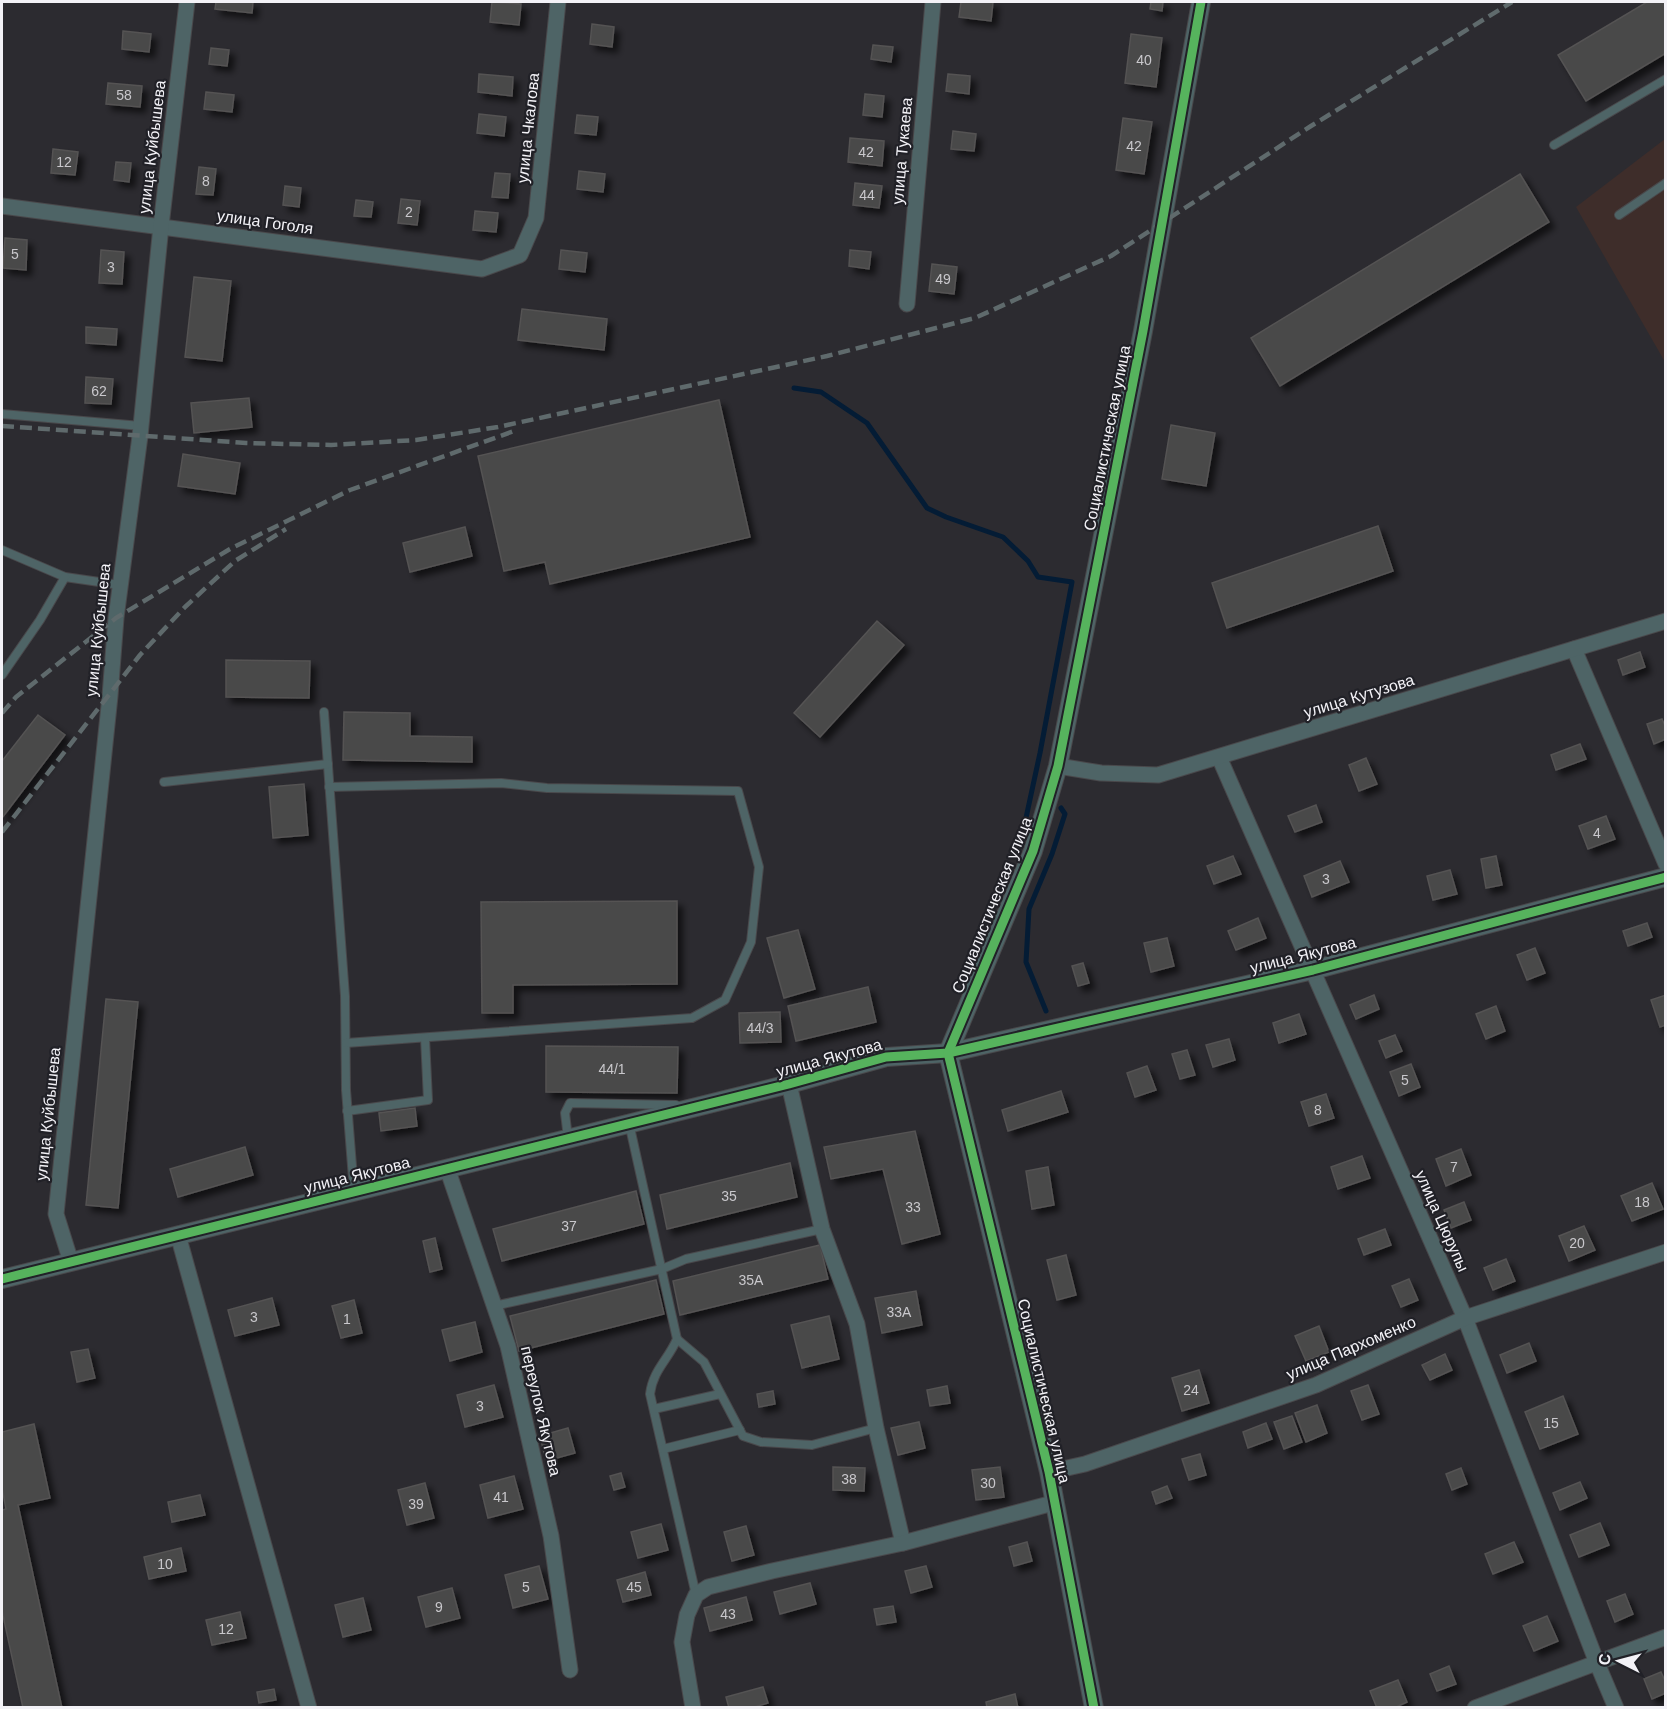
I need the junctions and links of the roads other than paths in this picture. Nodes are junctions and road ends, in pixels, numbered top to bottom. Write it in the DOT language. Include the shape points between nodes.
graph roads {
  1 [pos="187,2"];
  2 [pos="558,2"];
  3 [pos="933,2"];
  4 [pos="1202,2"];
  5 [pos="1665,79"];
  6 [pos="1554,145"];
  7 [pos="1665,183"];
  8 [pos="2,206"];
  9 [pos="1620,215"];
  10 [pos="161,226"];
  11 [pos="520,255"];
  12 [pos="907,304"];
  13 [pos="2,414"];
  14 [pos="141,426"];
  15 [pos="2,550"];
  16 [pos="65,577"];
  17 [pos="120,585"];
  18 [pos="1665,621"];
  19 [pos="1574,649"];
  20 [pos="2,675"];
  21 [pos="324,712"];
  22 [pos="1219,757"];
  23 [pos="328,764"];
  24 [pos="1058,766"];
  25 [pos="164,782"];
  26 [pos="329,787"];
  27 [pos="1665,864"];
  28 [pos="1665,877"];
  29 [pos="1313,970"];
  30 [pos="425,1038"];
  31 [pos="346,1043"];
  32 [pos="948,1053"];
  33 [pos="789,1084"];
  34 [pos="700,1106"];
  35 [pos="347,1111"];
  36 [pos="629,1123"];
  37 [pos="568,1138"];
  38 [pos="447,1168"];
  39 [pos="354,1191"];
  40 [pos="822,1229"];
  41 [pos="178,1235"];
  42 [pos="1665,1252"];
  43 [pos="71,1262"];
  44 [pos="662,1269"];
  45 [pos="2,1279"];
  46 [pos="494,1306"];
  47 [pos="1465,1318"];
  48 [pos="677,1339"];
  49 [pos="720,1394"];
  50 [pos="654,1409"];
  51 [pos="876,1428"];
  52 [pos="740,1430"];
  53 [pos="663,1449"];
  54 [pos="1049,1472"];
  55 [pos="1053,1503"];
  56 [pos="903,1543"];
  57 [pos="696,1595"];
  58 [pos="1665,1637"];
  59 [pos="1597,1664"];
  60 [pos="570,1670"];
  61 [pos="309,1707"];
  62 [pos="693,1707"];
  63 [pos="1094,1707"];
  64 [pos="1475,1707"];
  65 [pos="1616,1707"];
  1 -- 10 [label="street, улица Куйбышева"];
  2 -- 11 [label="street, улица Чкалова" via="536,218"];
  3 -- 12 [label="street, улица Тукаева"];
  4 -- 24 [label="street, Социалистическая улица"];
  5 -- 6 [label="lane"];
  7 -- 9 [label="lane"];
  8 -- 10 [label="street, улица Гоголя"];
  10 -- 11 [label="street, улица Гоголя" via="482,269"];
  10 -- 14 [label="street, улица Куйбышева"];
  13 -- 14 [label="lane"];
  14 -- 17 [label="street, улица Куйбышева"];
  15 -- 16 [label="lane"];
  16 -- 17 [label="lane"];
  16 -- 20 [label="lane"];
  17 -- 43 [label="street, улица Куйбышева" via="56,1214"];
  18 -- 19 [label="street, улица Кутузова"];
  19 -- 22 [label="street, улица Кутузова"];
  19 -- 27 [label="street"];
  21 -- 23 [label="lane"];
  22 -- 24 [label="street, улица Кутузова" via="1158,775 1101,773"];
  22 -- 29 [label="street, улица Цюрупы"];
  23 -- 25 [label="lane"];
  23 -- 26 [label="lane"];
  24 -- 32 [label="street, Социалистическая улица" via="1033,852"];
  26 -- 30 [label="lane" via="501,783 547,788 738,790 759,867 751,942 725,1000 692,1018"];
  26 -- 31 [label="lane"];
  28 -- 29 [label="street, улица Якутова"];
  29 -- 32 [label="street, улица Якутова"];
  29 -- 47 [label="street, улица Цюрупы"];
  30 -- 31 [label="lane"];
  30 -- 35 [label="lane" via="428,1100"];
  31 -- 35 [label="lane"];
  32 -- 33 [label="street, улица Якутова" via="886,1057"];
  32 -- 54 [label="street, Социалистическая улица"];
  33 -- 34 [label="street, улица Якутова"];
  33 -- 40 [label="street"];
  34 -- 36 [label="street, улица Якутова"];
  34 -- 37 [label="lane" via="570,1102 565,1113"];
  35 -- 39 [label="lane"];
  36 -- 37 [label="street, улица Якутова"];
  36 -- 44 [label="lane"];
  37 -- 38 [label="street, улица Якутова"];
  38 -- 39 [label="street, улица Якутова"];
  38 -- 46 [label="street, переулок Якутова"];
  39 -- 41 [label="street, улица Якутова"];
  40 -- 44 [label="lane" via="686,1259"];
  40 -- 51 [label="street" via="857,1324"];
  41 -- 43 [label="street, улица Якутова"];
  41 -- 61 [label="street"];
  42 -- 47 [label="street, улица Пархоменко"];
  43 -- 45 [label="street, улица Якутова"];
  44 -- 46 [label="lane"];
  44 -- 48 [label="lane"];
  46 -- 60 [label="street, переулок Якутова" via="508,1346 551,1536"];
  47 -- 54 [label="street, улица Пархоменко" via="1316,1385 1085,1464"];
  47 -- 59 [label="street, улица Цюрупы"];
  48 -- 49 [label="lane" via="704,1362"];
  48 -- 50 [label="lane" via="652,1382"];
  49 -- 50 [label="lane"];
  49 -- 52 [label="lane"];
  50 -- 53 [label="lane"];
  51 -- 52 [label="lane" via="812,1445 761,1442 743,1436"];
  51 -- 56 [label="street"];
  52 -- 53 [label="lane"];
  53 -- 57 [label="lane"];
  54 -- 55 [label="street, Социалистическая улица"];
  55 -- 56 [label="street"];
  55 -- 63 [label="street, Социалистическая улица"];
  56 -- 57 [label="street" via="719,1584"];
  57 -- 62 [label="street" via="682,1642"];
  58 -- 59 [label="street"];
  59 -- 64 [label="street"];
  59 -- 65 [label="street, улица Цюрупы"];
}
